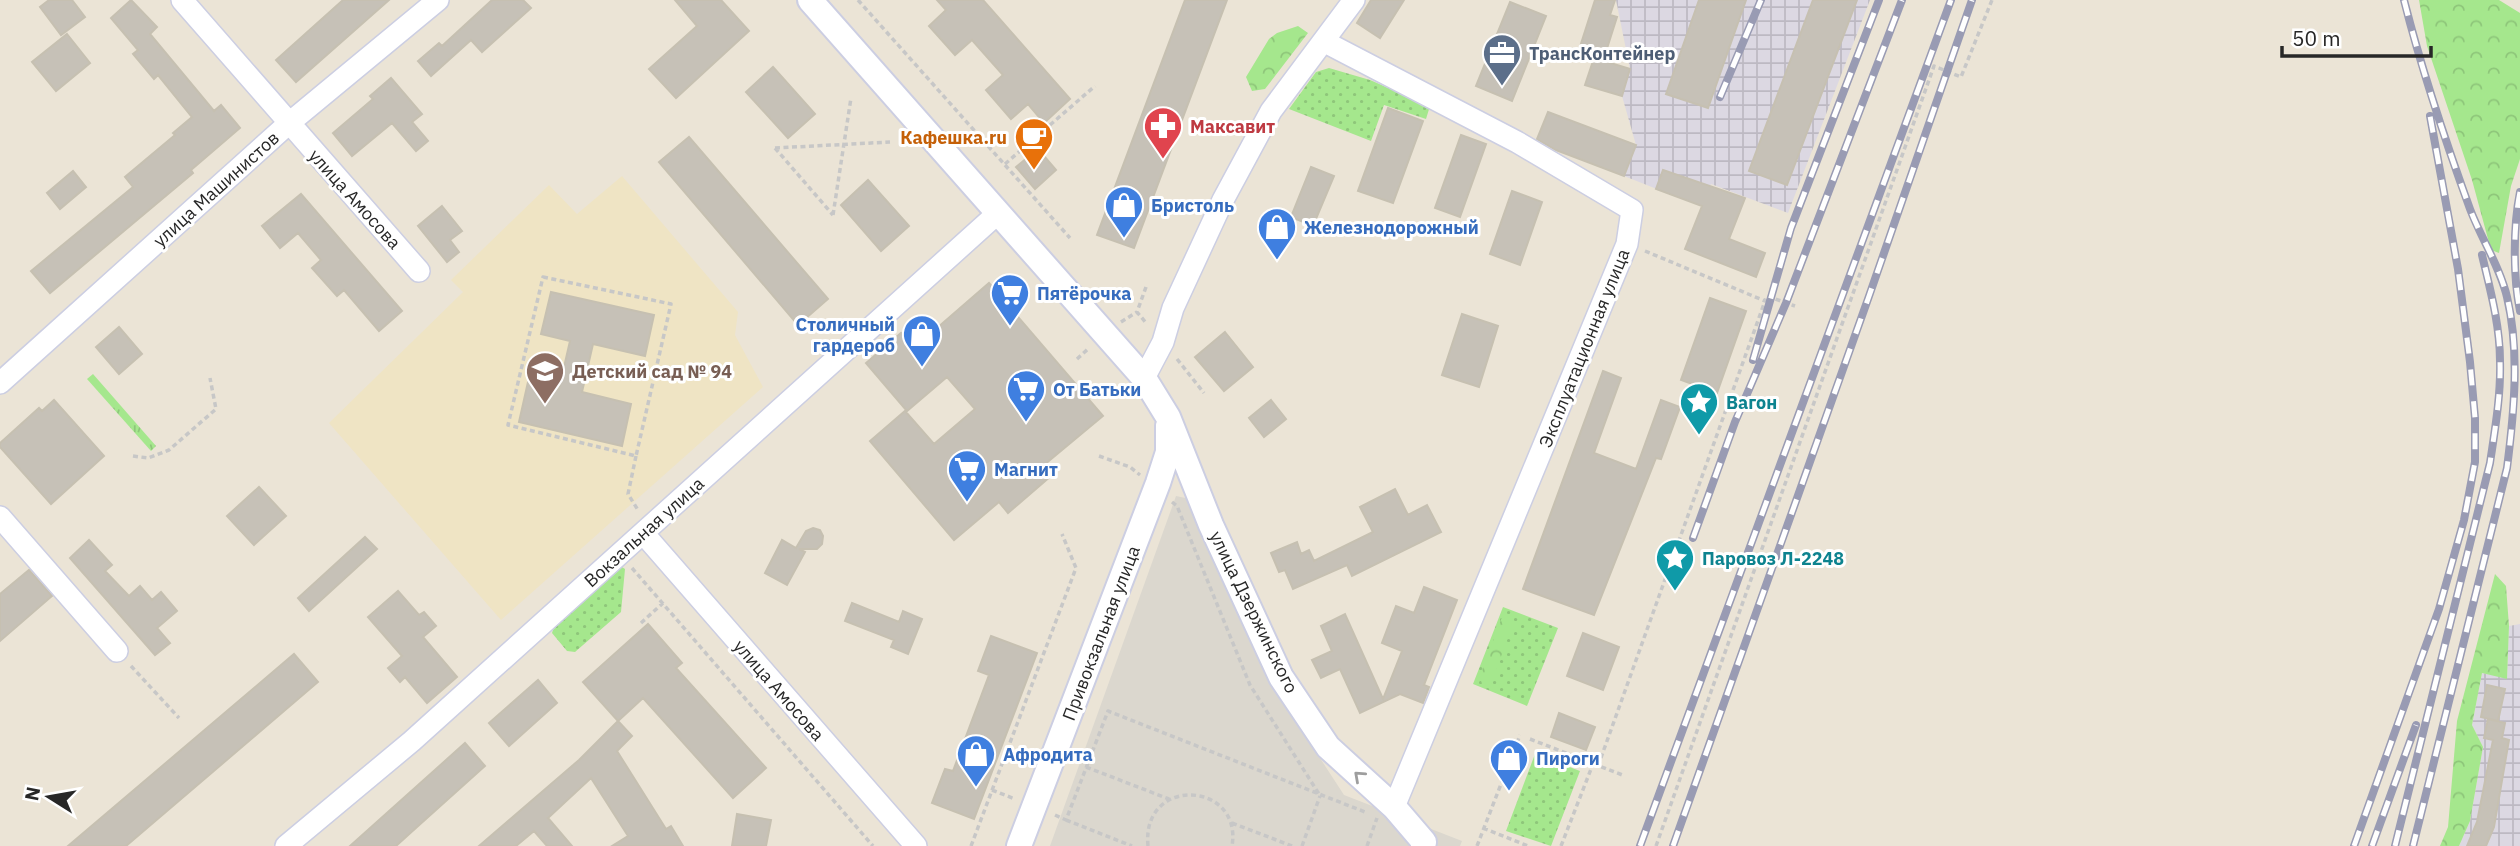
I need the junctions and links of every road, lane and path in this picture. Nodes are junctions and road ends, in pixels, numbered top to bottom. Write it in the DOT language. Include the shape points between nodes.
graph roads {
  1 [pos="182,0"];
  2 [pos="438,0"];
  3 [pos="810,0"];
  4 [pos="858,0"];
  5 [pos="1354,0"];
  6 [pos="1992,0"];
  7 [pos="1325,42"];
  8 [pos="1095,86"];
  9 [pos="852,98"];
  10 [pos="288,124"];
  11 [pos="845,142"];
  12 [pos="890,142"];
  13 [pos="1005,164"];
  14 [pos="998,213"];
  15 [pos="1070,238"];
  16 [pos="1627,244"];
  17 [pos="419,271"];
  18 [pos="1765,301"];
  19 [pos="1795,306"];
  20 [pos="210,378"];
  21 [pos="1144,379"];
  22 [pos="0,383"];
  23 [pos="1168,417"];
  24 [pos="133,456"];
  25 [pos="636,456"];
  26 [pos="1099,456"];
  27 [pos="1157,486"];
  28 [pos="1202,502"];
  29 [pos="0,517"];
  30 [pos="647,529"];
  31 [pos="1062,534"];
  32 [pos="632,568"];
  33 [pos="663,603"];
  34 [pos="640,624"];
  35 [pos="117,651"];
  36 [pos="179,718"];
  37 [pos="1520,735"];
  38 [pos="1530,739"];
  39 [pos="1595,765"];
  40 [pos="1086,767"];
  41 [pos="1625,776"];
  42 [pos="992,790"];
  43 [pos="1320,796"];
  44 [pos="1169,799"];
  45 [pos="1034,806"];
  46 [pos="1394,807"];
  47 [pos="1066,820"];
  48 [pos="1230,822"];
  49 [pos="1483,828"];
  50 [pos="1423,844"];
  51 [pos="286,846"];
  52 [pos="873,846"];
  53 [pos="916,846"];
  54 [pos="971,846"];
  55 [pos="1019,846"];
  56 [pos="1132,846"];
  57 [pos="1148,846"];
  58 [pos="1232,846"];
  59 [pos="1292,846"];
  60 [pos="1302,846"];
  61 [pos="1367,846"];
  62 [pos="1476,846"];
  63 [pos="1528,846"];
  64 [pos="1561,846"];
  65 [pos="1656,846"];
  1 -- 10 [label="street, улица Амосова"];
  2 -- 10 [label="street, улица Машинистов"];
  3 -- 14 [label="street, улица Дзержинского"];
  4 -- 13 [label="path"];
  5 -- 7 [label="street"];
  6 -- 65 [label="path" via="1961,77 1934,66"];
  7 -- 16 [label="street, Эксплуатационная улица" via="1517,142 1632,210"];
  7 -- 21 [label="street" via="1271,111 1223,200"];
  8 -- 13 [label="path"];
  9 -- 11 [label="path"];
  10 -- 17 [label="street, улица Амосова"];
  10 -- 22 [label="street, улица Машинистов"];
  11 -- 11 [label="path" via="775,148 833,215 839,179"];
  11 -- 12 [label="path"];
  13 -- 15 [label="path"];
  14 -- 21 [label="street, улица Дзержинского"];
  14 -- 30 [label="street, Вокзальная улица"];
  16 -- 18 [label="path"];
  16 -- 46 [label="street, Эксплуатационная улица"];
  18 -- 19 [label="path" via="1766,296"];
  18 -- 39 [label="path"];
  20 -- 24 [label="path" via="216,409 169,450 148,458"];
  21 -- 23 [label="street, улица Дзержинского"];
  23 -- 27 [label="street, Привокзальная улица" via="1168,452"];
  23 -- 28 [label="street, улица Дзержинского"];
  25 -- 25 [label="path" via="508,425 543,277 671,304"];
  25 -- 30 [label="path" via="628,494"];
  26 -- 27 [label="path" via="1130,467"];
  27 -- 28 [label="street" via="1180,487"];
  27 -- 43 [label="path" via="1177,506 1250,685"];
  27 -- 45 [label="street, Привокзальная улица"];
  46 -- 28 [label="street, улица Дзержинского, one-way" via="1328,747 1281,677"];
  29 -- 35 [label="street"];
  30 -- 51 [label="street, Вокзальная улица" via="412,741"];
  30 -- 53 [label="street, улица Амосова"];
  31 -- 42 [label="path" via="1076,568"];
  32 -- 33 [label="path"];
  33 -- 34 [label="path"];
  33 -- 52 [label="path"];
  35 -- 36 [label="path"];
  37 -- 49 [label="path"];
  38 -- 39 [label="path"];
  39 -- 41 [label="path"];
  39 -- 64 [label="path"];
  40 -- 43 [label="path" via="1108,711"];
  40 -- 44 [label="path"];
  40 -- 47 [label="path"];
  42 -- 45 [label="path"];
  42 -- 54 [label="path"];
  43 -- 60 [label="path"];
  43 -- 61 [label="path" via="1377,817"];
  44 -- 48 [label="path" via="1205,797 1216,803"];
  44 -- 57 [label="path" via="1154,813 1146,832"];
  45 -- 47 [label="path"];
  45 -- 55 [label="street, Привокзальная улица"];
  46 -- 50 [label="street, улица Дзержинского"];
  47 -- 56 [label="path"];
  48 -- 58 [label="path"];
  48 -- 59 [label="path"];
  49 -- 62 [label="path"];
  49 -- 63 [label="path"];
}
